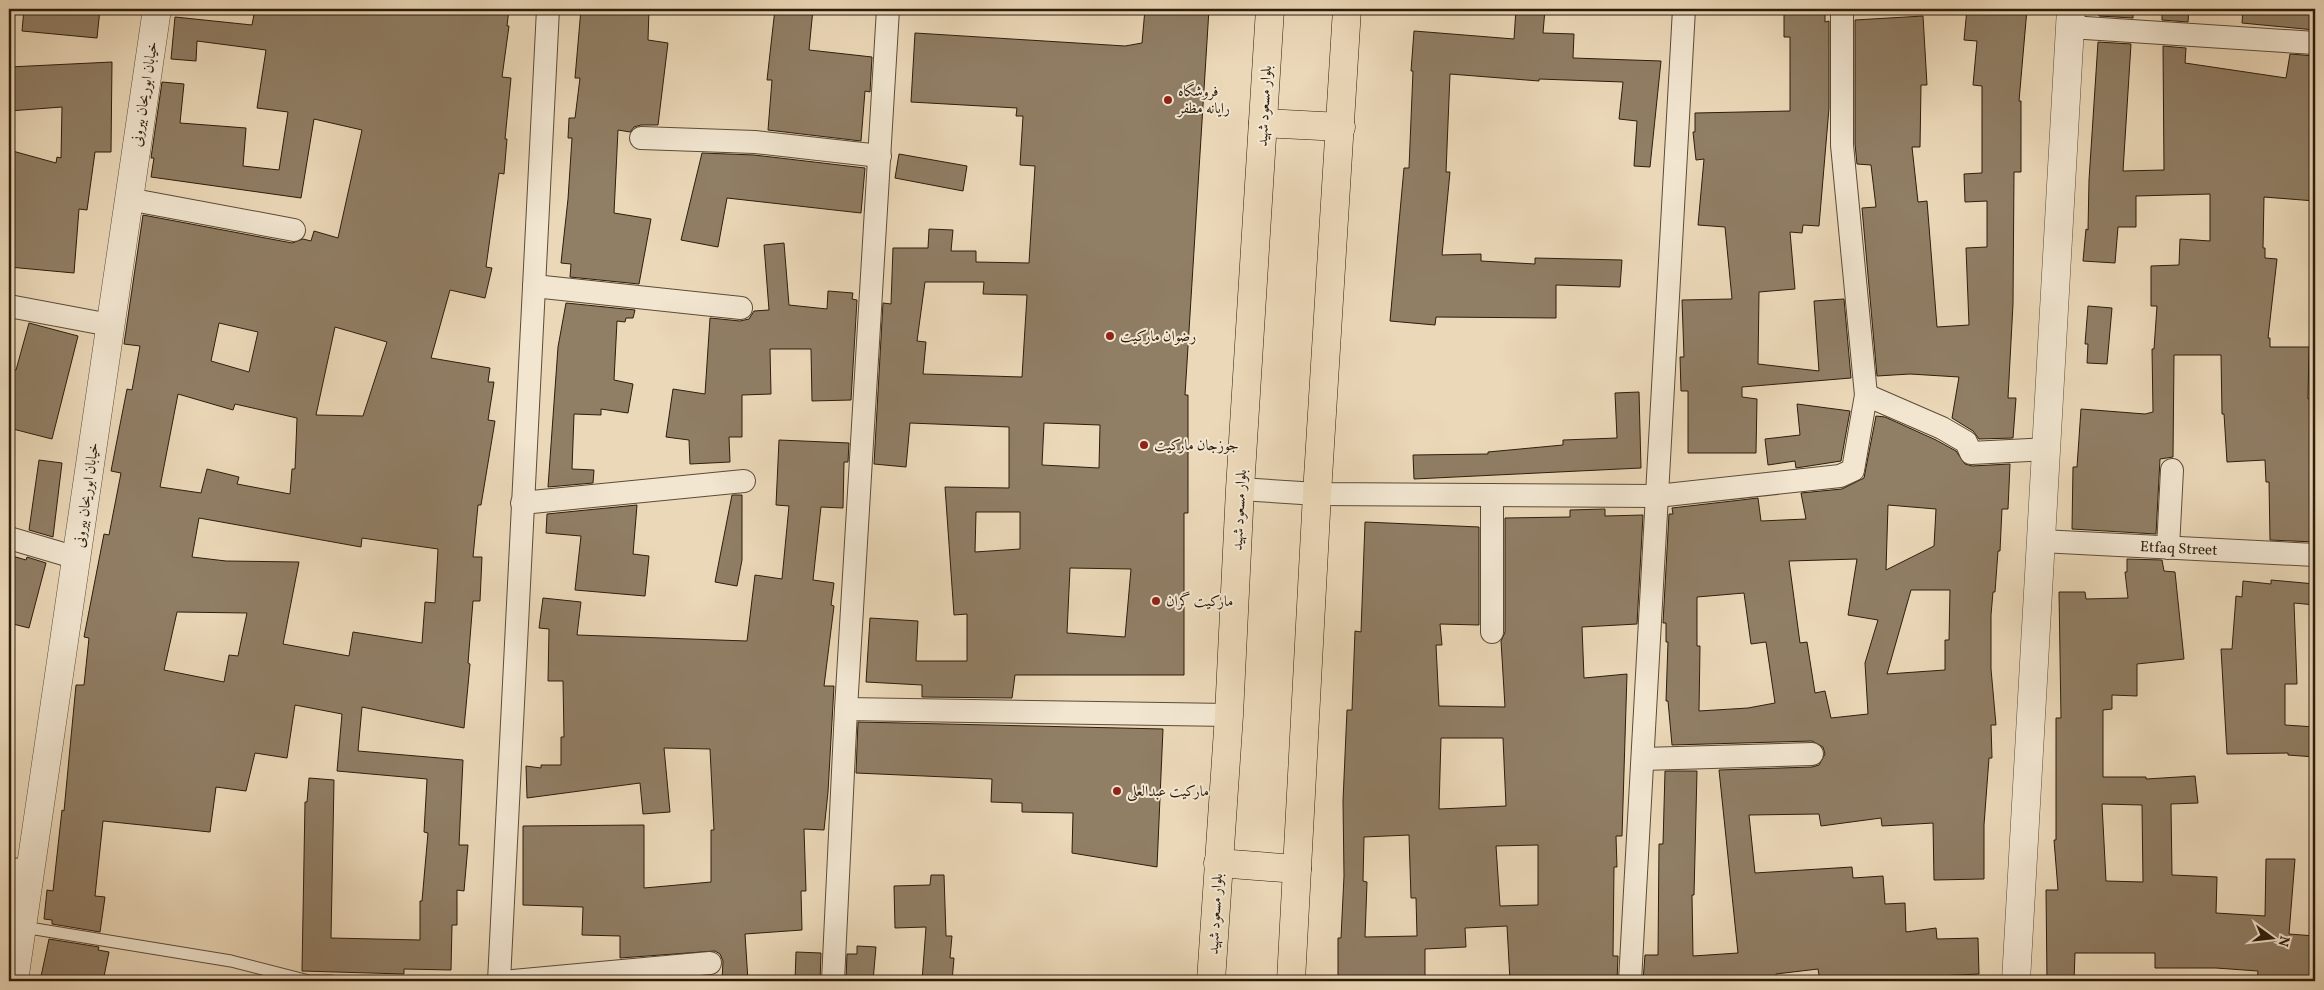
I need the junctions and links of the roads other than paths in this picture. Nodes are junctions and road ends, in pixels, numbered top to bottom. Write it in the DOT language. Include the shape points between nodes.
graph roads {
  1 [pos="157,9"];
  2 [pos="548,9"];
  3 [pos="888,9"];
  4 [pos="1270,9"];
  5 [pos="1347,9"];
  6 [pos="1684,9"];
  7 [pos="1842,9"];
  8 [pos="2071,18"];
  9 [pos="2315,43"];
  10 [pos="1263,124"];
  11 [pos="1341,127"];
  12 [pos="641,138"];
  13 [pos="880,156"];
  14 [pos="128,199"];
  15 [pos="294,230"];
  16 [pos="534,286"];
  17 [pos="9,306"];
  18 [pos="741,308"];
  19 [pos="110,325"];
  20 [pos="1866,395"];
  21 [pos="2047,449"];
  22 [pos="2172,470"];
  23 [pos="744,481"];
  24 [pos="1240,489"];
  25 [pos="1317,494"];
  26 [pos="1492,495"];
  27 [pos="1657,496"];
  28 [pos="522,503"];
  29 [pos="9,538"];
  30 [pos="2041,541"];
  31 [pos="2168,548"];
  32 [pos="2315,555"];
  33 [pos="77,558"];
  34 [pos="1492,632"];
  35 [pos="846,709"];
  36 [pos="1229,715"];
  37 [pos="1812,754"];
  38 [pos="1643,759"];
  39 [pos="1218,864"];
  40 [pos="20,870"];
  41 [pos="1297,870"];
  42 [pos="23,927"];
  43 [pos="710,963"];
  44 [pos="14,981"];
  45 [pos="332,981"];
  46 [pos="499,981"];
  47 [pos="513,981"];
  48 [pos="833,981"];
  49 [pos="1211,981"];
  50 [pos="1291,981"];
  51 [pos="1630,981"];
  52 [pos="2016,981"];
  1 -- 14 [label="street, خیابان ابوریحان بیرونی"];
  2 -- 16 [label="street"];
  3 -- 13 [label="street"];
  4 -- 10 [label="main road, بلوار مسعود شهید"];
  5 -- 11 [label="main road"];
  6 -- 27 [label="street"];
  7 -- 20 [label="street" via="1842,145"];
  8 -- 9 [label="street"];
  8 -- 21 [label="street"];
  10 -- 11 [label="main road"];
  10 -- 24 [label="main road, بلوار مسعود شهید"];
  11 -- 25 [label="main road"];
  12 -- 13 [label="street" via="755,142"];
  13 -- 35 [label="street"];
  14 -- 15 [label="street"];
  14 -- 19 [label="street, خیابان ابوریحان بیرونی"];
  16 -- 18 [label="street"];
  16 -- 28 [label="street"];
  17 -- 19 [label="street"];
  19 -- 33 [label="street, خیابان ابوریحان بیرونی"];
  20 -- 21 [label="street" via="1942,428 1966,442 1971,454"];
  20 -- 27 [label="street" via="1853,470 1840,476"];
  21 -- 30 [label="street"];
  22 -- 31 [label="street"];
  23 -- 28 [label="street"];
  24 -- 25 [label="street"];
  24 -- 36 [label="main road, بلوار مسعود شهید"];
  25 -- 26 [label="street"];
  25 -- 41 [label="main road"];
  26 -- 27 [label="street"];
  26 -- 34 [label="street"];
  27 -- 38 [label="street"];
  28 -- 46 [label="street"];
  29 -- 33 [label="street"];
  30 -- 31 [label="street, Etfaq Street"];
  30 -- 52 [label="street"];
  31 -- 32 [label="street, Etfaq Street"];
  33 -- 40 [label="street, خیابان ابوریحان بیرونی"];
  35 -- 36 [label="street"];
  35 -- 48 [label="street"];
  36 -- 39 [label="main road, بلوار مسعود شهید"];
  37 -- 38 [label="street"];
  38 -- 51 [label="street"];
  39 -- 41 [label="main road"];
  39 -- 49 [label="main road, بلوار مسعود شهید"];
  40 -- 42 [label="street, خیابان ابوریحان بیرونی"];
  41 -- 50 [label="main road"];
  42 -- 44 [label="street, خیابان ابوریحان بیرونی"];
  42 -- 45 [label="lane" via="231,961 310,981"];
  43 -- 47 [label="street"];
}
